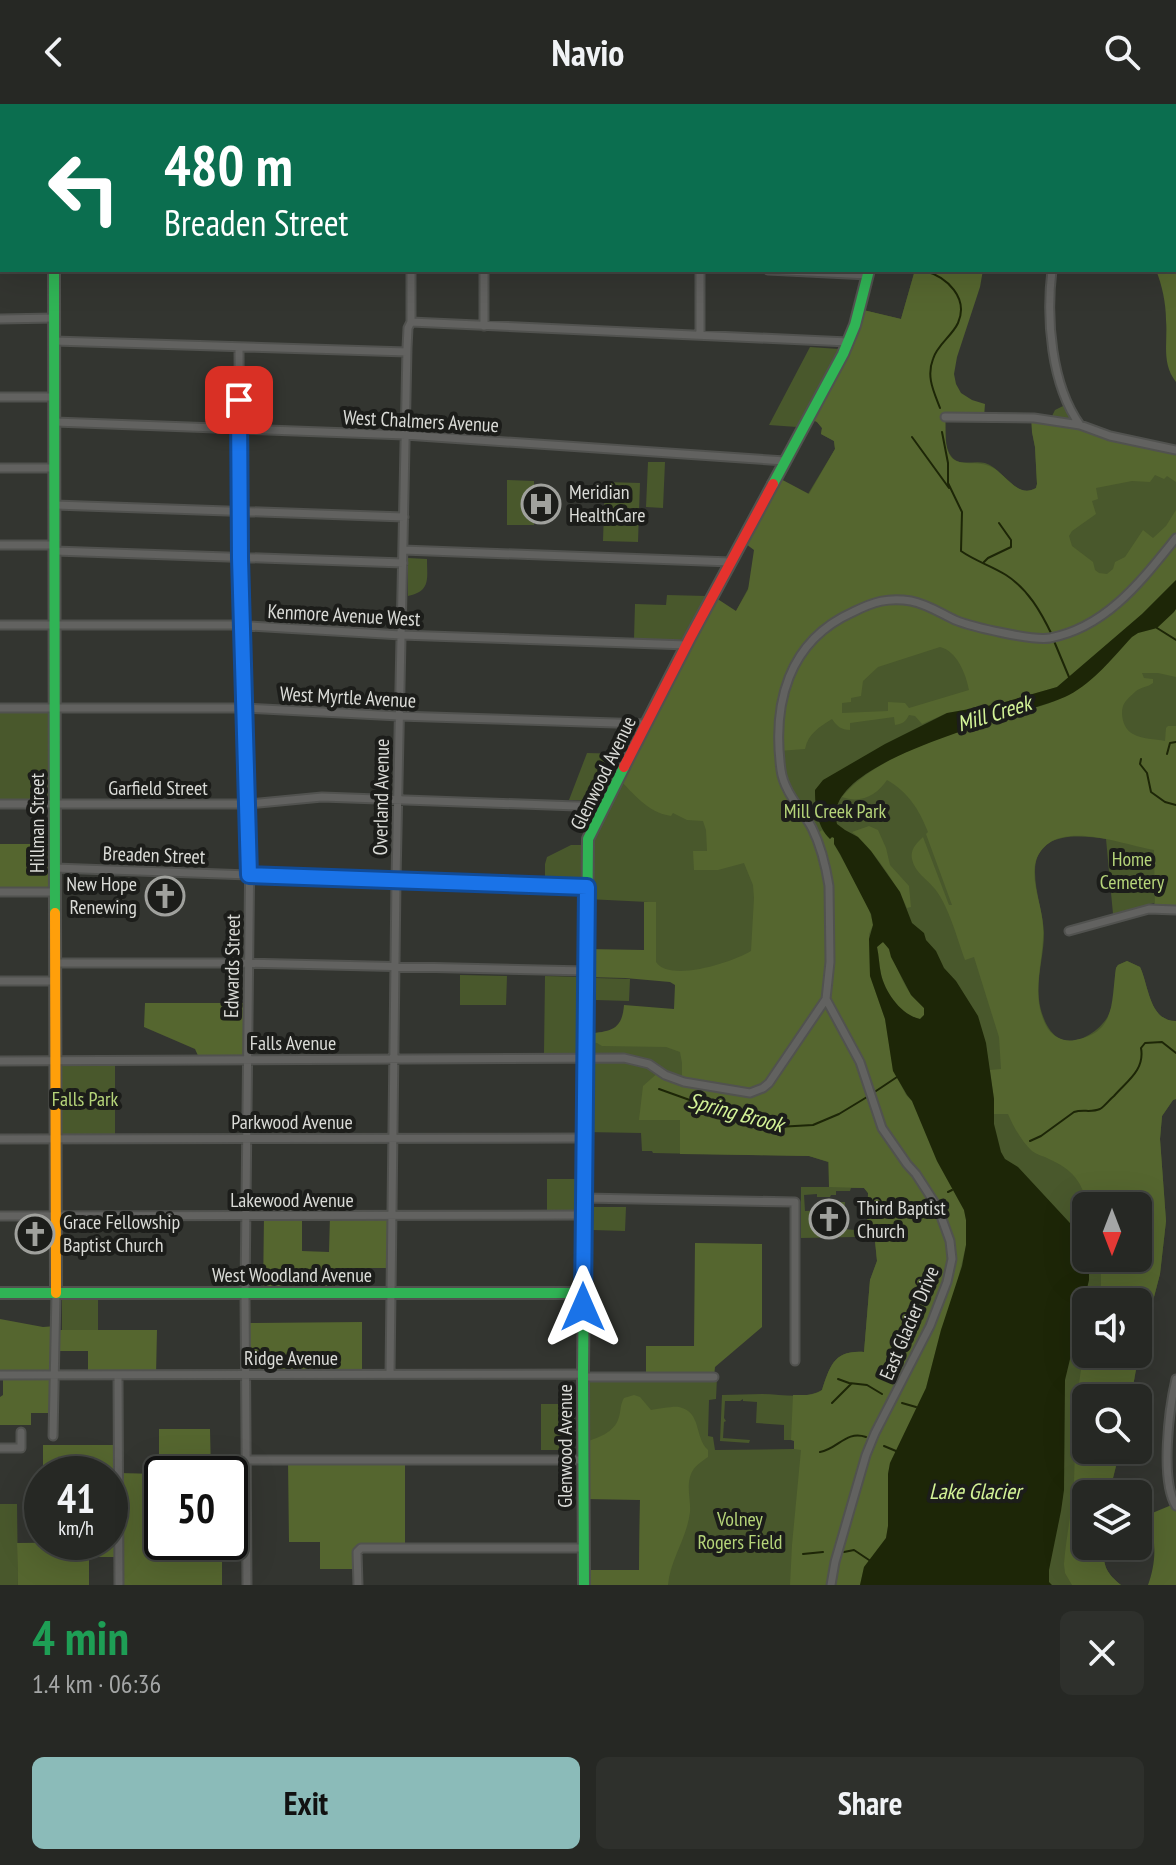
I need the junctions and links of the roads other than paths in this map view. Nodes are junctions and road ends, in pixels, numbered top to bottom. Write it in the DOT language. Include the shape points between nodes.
graph roads {
  1 [pos="54,272"];
  2 [pos="411,272"];
  3 [pos="484,272"];
  4 [pos="700,272"];
  5 [pos="868,272"];
  6 [pos="1052,272"];
  7 [pos="54,318"];
  8 [pos="0,319"];
  9 [pos="411,322"];
  10 [pos="484,326"];
  11 [pos="700,335"];
  12 [pos="54,341"];
  13 [pos="848,342"];
  14 [pos="239,347"];
  15 [pos="407,352"];
  16 [pos="0,397"];
  17 [pos="55,397"];
  18 [pos="945,417"];
  19 [pos="55,422"];
  20 [pos="1080,425"];
  21 [pos="239,429"];
  22 [pos="405,435"];
  23 [pos="1176,450"];
  24 [pos="785,461"];
  25 [pos="0,468"];
  26 [pos="55,468"];
  27 [pos="55,505"];
  28 [pos="240,511"];
  29 [pos="404,517"];
  30 [pos="1176,538"];
  31 [pos="0,545"];
  32 [pos="55,548"];
  33 [pos="403,550"];
  34 [pos="240,558"];
  35 [pos="731,562"];
  36 [pos="403,563"];
  37 [pos="0,625"];
  38 [pos="55,625"];
  39 [pos="242,625"];
  40 [pos="401,635"];
  41 [pos="687,645"];
  42 [pos="55,707"];
  43 [pos="0,708"];
  44 [pos="245,708"];
  45 [pos="399,716"];
  46 [pos="646,724"];
  47 [pos="397,800"];
  48 [pos="0,804"];
  49 [pos="55,804"];
  50 [pos="249,804"];
  51 [pos="604,807"];
  52 [pos="55,868"];
  53 [pos="249,875"];
  54 [pos="396,880"];
  55 [pos="587,887"];
  56 [pos="0,892"];
  57 [pos="55,892"];
  58 [pos="1176,910"];
  59 [pos="1069,931"];
  60 [pos="55,963"];
  61 [pos="248,964"];
  62 [pos="395,967"];
  63 [pos="586,971"];
  64 [pos="0,981"];
  65 [pos="55,981"];
  66 [pos="826,999"];
  67 [pos="586,1058"];
  68 [pos="247,1059"];
  69 [pos="393,1059"];
  70 [pos="55,1060"];
  71 [pos="0,1061"];
  72 [pos="247,1138"];
  73 [pos="392,1138"];
  74 [pos="585,1138"];
  75 [pos="0,1139"];
  76 [pos="56,1139"];
  77 [pos="584,1198"];
  78 [pos="392,1215"];
  79 [pos="584,1215"];
  80 [pos="0,1216"];
  81 [pos="56,1216"];
  82 [pos="246,1216"];
  83 [pos="0,1293"];
  84 [pos="56,1293"];
  85 [pos="245,1293"];
  86 [pos="391,1293"];
  87 [pos="583,1293"];
  88 [pos="795,1361"];
  89 [pos="390,1374"];
  90 [pos="0,1375"];
  91 [pos="54,1375"];
  92 [pos="118,1375"];
  93 [pos="245,1375"];
  94 [pos="583,1376"];
  95 [pos="714,1377"];
  96 [pos="1176,1379"];
  97 [pos="21,1432"];
  98 [pos="53,1436"];
  99 [pos="0,1448"];
  100 [pos="246,1456"];
  101 [pos="248,1460"];
  102 [pos="583,1460"];
  103 [pos="1176,1506"];
  104 [pos="584,1548"];
  105 [pos="247,1560"];
  106 [pos="119,1585"];
  107 [pos="247,1585"];
  108 [pos="358,1585"];
  109 [pos="584,1585"];
  110 [pos="831,1585"];
  1 -- 7 [label="street, Hillman Street"];
  2 -- 9 [label="street, Overland Avenue"];
  3 -- 10 [label="street"];
  4 -- 11 [label="street"];
  5 -- 13 [label="street, Glenwood Avenue"];
  6 -- 20 [label="street" via="1050,315 1057,374"];
  7 -- 8 [label="street"];
  7 -- 12 [label="street, Hillman Street"];
  9 -- 10 [label="street"];
  9 -- 15 [label="street, Overland Avenue"];
  10 -- 11 [label="street"];
  11 -- 13 [label="street"];
  12 -- 14 [label="street"];
  12 -- 17 [label="street, Hillman Street"];
  13 -- 24 [label="street, Glenwood Avenue"];
  14 -- 15 [label="street"];
  14 -- 21 [label="street, Edwards Street"];
  15 -- 22 [label="street, Overland Avenue"];
  16 -- 17 [label="street"];
  17 -- 19 [label="street, Hillman Street"];
  18 -- 20 [label="street" via="1034,418"];
  19 -- 21 [label="street, West Chalmers Avenue"];
  19 -- 26 [label="street, Hillman Street"];
  20 -- 23 [label="street"];
  21 -- 22 [label="street, West Chalmers Avenue"];
  21 -- 28 [label="street, Edwards Street"];
  22 -- 24 [label="street, West Chalmers Avenue"];
  22 -- 29 [label="street, Overland Avenue"];
  24 -- 35 [label="street, Glenwood Avenue"];
  25 -- 26 [label="street"];
  26 -- 27 [label="street, Hillman Street"];
  27 -- 28 [label="street"];
  27 -- 32 [label="street, Hillman Street"];
  28 -- 29 [label="street"];
  28 -- 34 [label="street, Edwards Street"];
  29 -- 33 [label="street, Overland Avenue"];
  30 -- 66 [label="street" via="1120,602 1094,621 1054,636 1033,638 968,624 914,601 887,599 845,615 801,653 785,689 779,750 781,773 815,835 827,874"];
  31 -- 32 [label="street"];
  32 -- 34 [label="street"];
  32 -- 38 [label="street, Hillman Street"];
  33 -- 35 [label="street"];
  33 -- 36 [label="street, Overland Avenue"];
  34 -- 36 [label="street"];
  34 -- 39 [label="street, Edwards Street"];
  35 -- 41 [label="street, Glenwood Avenue"];
  36 -- 40 [label="street, Overland Avenue"];
  37 -- 38 [label="street, Kenmore Avenue West"];
  38 -- 39 [label="street, Kenmore Avenue West"];
  38 -- 42 [label="street, Hillman Street"];
  39 -- 40 [label="street, Kenmore Avenue West"];
  39 -- 44 [label="street, Edwards Street"];
  40 -- 41 [label="street, Kenmore Avenue West"];
  40 -- 45 [label="street, Overland Avenue"];
  41 -- 46 [label="street, Glenwood Avenue"];
  42 -- 43 [label="street, West Myrtle Avenue"];
  42 -- 44 [label="street, West Myrtle Avenue"];
  42 -- 49 [label="street, Hillman Street"];
  44 -- 45 [label="street, West Myrtle Avenue"];
  44 -- 50 [label="street, Edwards Street"];
  45 -- 46 [label="street, West Myrtle Avenue"];
  45 -- 47 [label="street, Overland Avenue"];
  46 -- 51 [label="street, Glenwood Avenue"];
  47 -- 50 [label="street, Garfield Street" via="322,797"];
  47 -- 51 [label="street, Garfield Street"];
  47 -- 54 [label="street, Overland Avenue"];
  48 -- 49 [label="street, Garfield Street"];
  49 -- 50 [label="street, Garfield Street"];
  49 -- 52 [label="street, Hillman Street"];
  50 -- 53 [label="street, Edwards Street"];
  51 -- 55 [label="street, Glenwood Avenue" via="588,839"];
  52 -- 53 [label="street, Breaden Street"];
  52 -- 57 [label="street, Hillman Street"];
  53 -- 54 [label="street, Breaden Street"];
  53 -- 61 [label="street, Edwards Street"];
  54 -- 55 [label="street, Breaden Street"];
  54 -- 62 [label="street, Overland Avenue"];
  55 -- 63 [label="street, Glenwood Avenue"];
  56 -- 57 [label="street"];
  57 -- 60 [label="street, Hillman Street"];
  58 -- 59 [label="street" via="1145,910"];
  60 -- 61 [label="street"];
  60 -- 65 [label="street, Hillman Street"];
  61 -- 62 [label="street"];
  61 -- 68 [label="street, Edwards Street"];
  62 -- 63 [label="street"];
  62 -- 69 [label="street, Overland Avenue"];
  63 -- 67 [label="street, Glenwood Avenue"];
  64 -- 65 [label="street"];
  65 -- 70 [label="street, Hillman Street"];
  66 -- 67 [label="street, Falls Avenue" via="775,1076 755,1092 682,1082 631,1058"];
  66 -- 110 [label="street, East Glacier Drive" via="865,1074 885,1133 938,1208 952,1259 930,1326 866,1455"];
  67 -- 69 [label="street, Falls Avenue"];
  67 -- 74 [label="street, Glenwood Avenue"];
  68 -- 69 [label="street, Falls Avenue"];
  68 -- 70 [label="street, Falls Avenue"];
  68 -- 72 [label="street, Edwards Street"];
  69 -- 73 [label="street, Overland Avenue"];
  70 -- 71 [label="street, Falls Avenue"];
  70 -- 76 [label="street, Hillman Street"];
  72 -- 73 [label="street, Parkwood Avenue"];
  72 -- 76 [label="street, Parkwood Avenue"];
  72 -- 82 [label="street, Edwards Street"];
  73 -- 74 [label="street, Parkwood Avenue"];
  73 -- 78 [label="street, Overland Avenue"];
  74 -- 77 [label="street, Glenwood Avenue"];
  75 -- 76 [label="street, Parkwood Avenue"];
  76 -- 81 [label="street, Hillman Street"];
  77 -- 79 [label="street, Glenwood Avenue"];
  77 -- 88 [label="street" via="795,1202"];
  78 -- 79 [label="street, Lakewood Avenue"];
  78 -- 82 [label="street, Lakewood Avenue"];
  78 -- 86 [label="street, Overland Avenue"];
  79 -- 87 [label="street, Glenwood Avenue"];
  80 -- 81 [label="street, Lakewood Avenue"];
  81 -- 82 [label="street, Lakewood Avenue"];
  81 -- 84 [label="street, Hillman Street"];
  82 -- 85 [label="street, Edwards Street"];
  83 -- 84 [label="street, West Woodland Avenue"];
  84 -- 85 [label="street, West Woodland Avenue"];
  84 -- 91 [label="street, Hillman Street"];
  85 -- 86 [label="street, West Woodland Avenue"];
  85 -- 93 [label="street, Edwards Street"];
  86 -- 87 [label="street, West Woodland Avenue"];
  86 -- 89 [label="street, Overland Avenue"];
  87 -- 94 [label="street, Glenwood Avenue"];
  89 -- 93 [label="street, Ridge Avenue"];
  89 -- 94 [label="street, Ridge Avenue"];
  90 -- 91 [label="street, Ridge Avenue"];
  91 -- 92 [label="street, Ridge Avenue"];
  91 -- 98 [label="street, Hillman Street"];
  92 -- 93 [label="street, Ridge Avenue"];
  92 -- 106 [label="street"];
  93 -- 100 [label="street, Edwards Street"];
  94 -- 95 [label="street, Ridge Avenue"];
  94 -- 102 [label="street, Glenwood Avenue"];
  96 -- 103 [label="street" via="1168,1483"];
  97 -- 99 [label="street" via="21,1448"];
  101 -- 102 [label="street"];
  102 -- 104 [label="street, Glenwood Avenue"];
  104 -- 108 [label="street" via="367,1547 357,1552"];
  104 -- 109 [label="street, Glenwood Avenue"];
  105 -- 107 [label="street, Edwards Street"];
}
